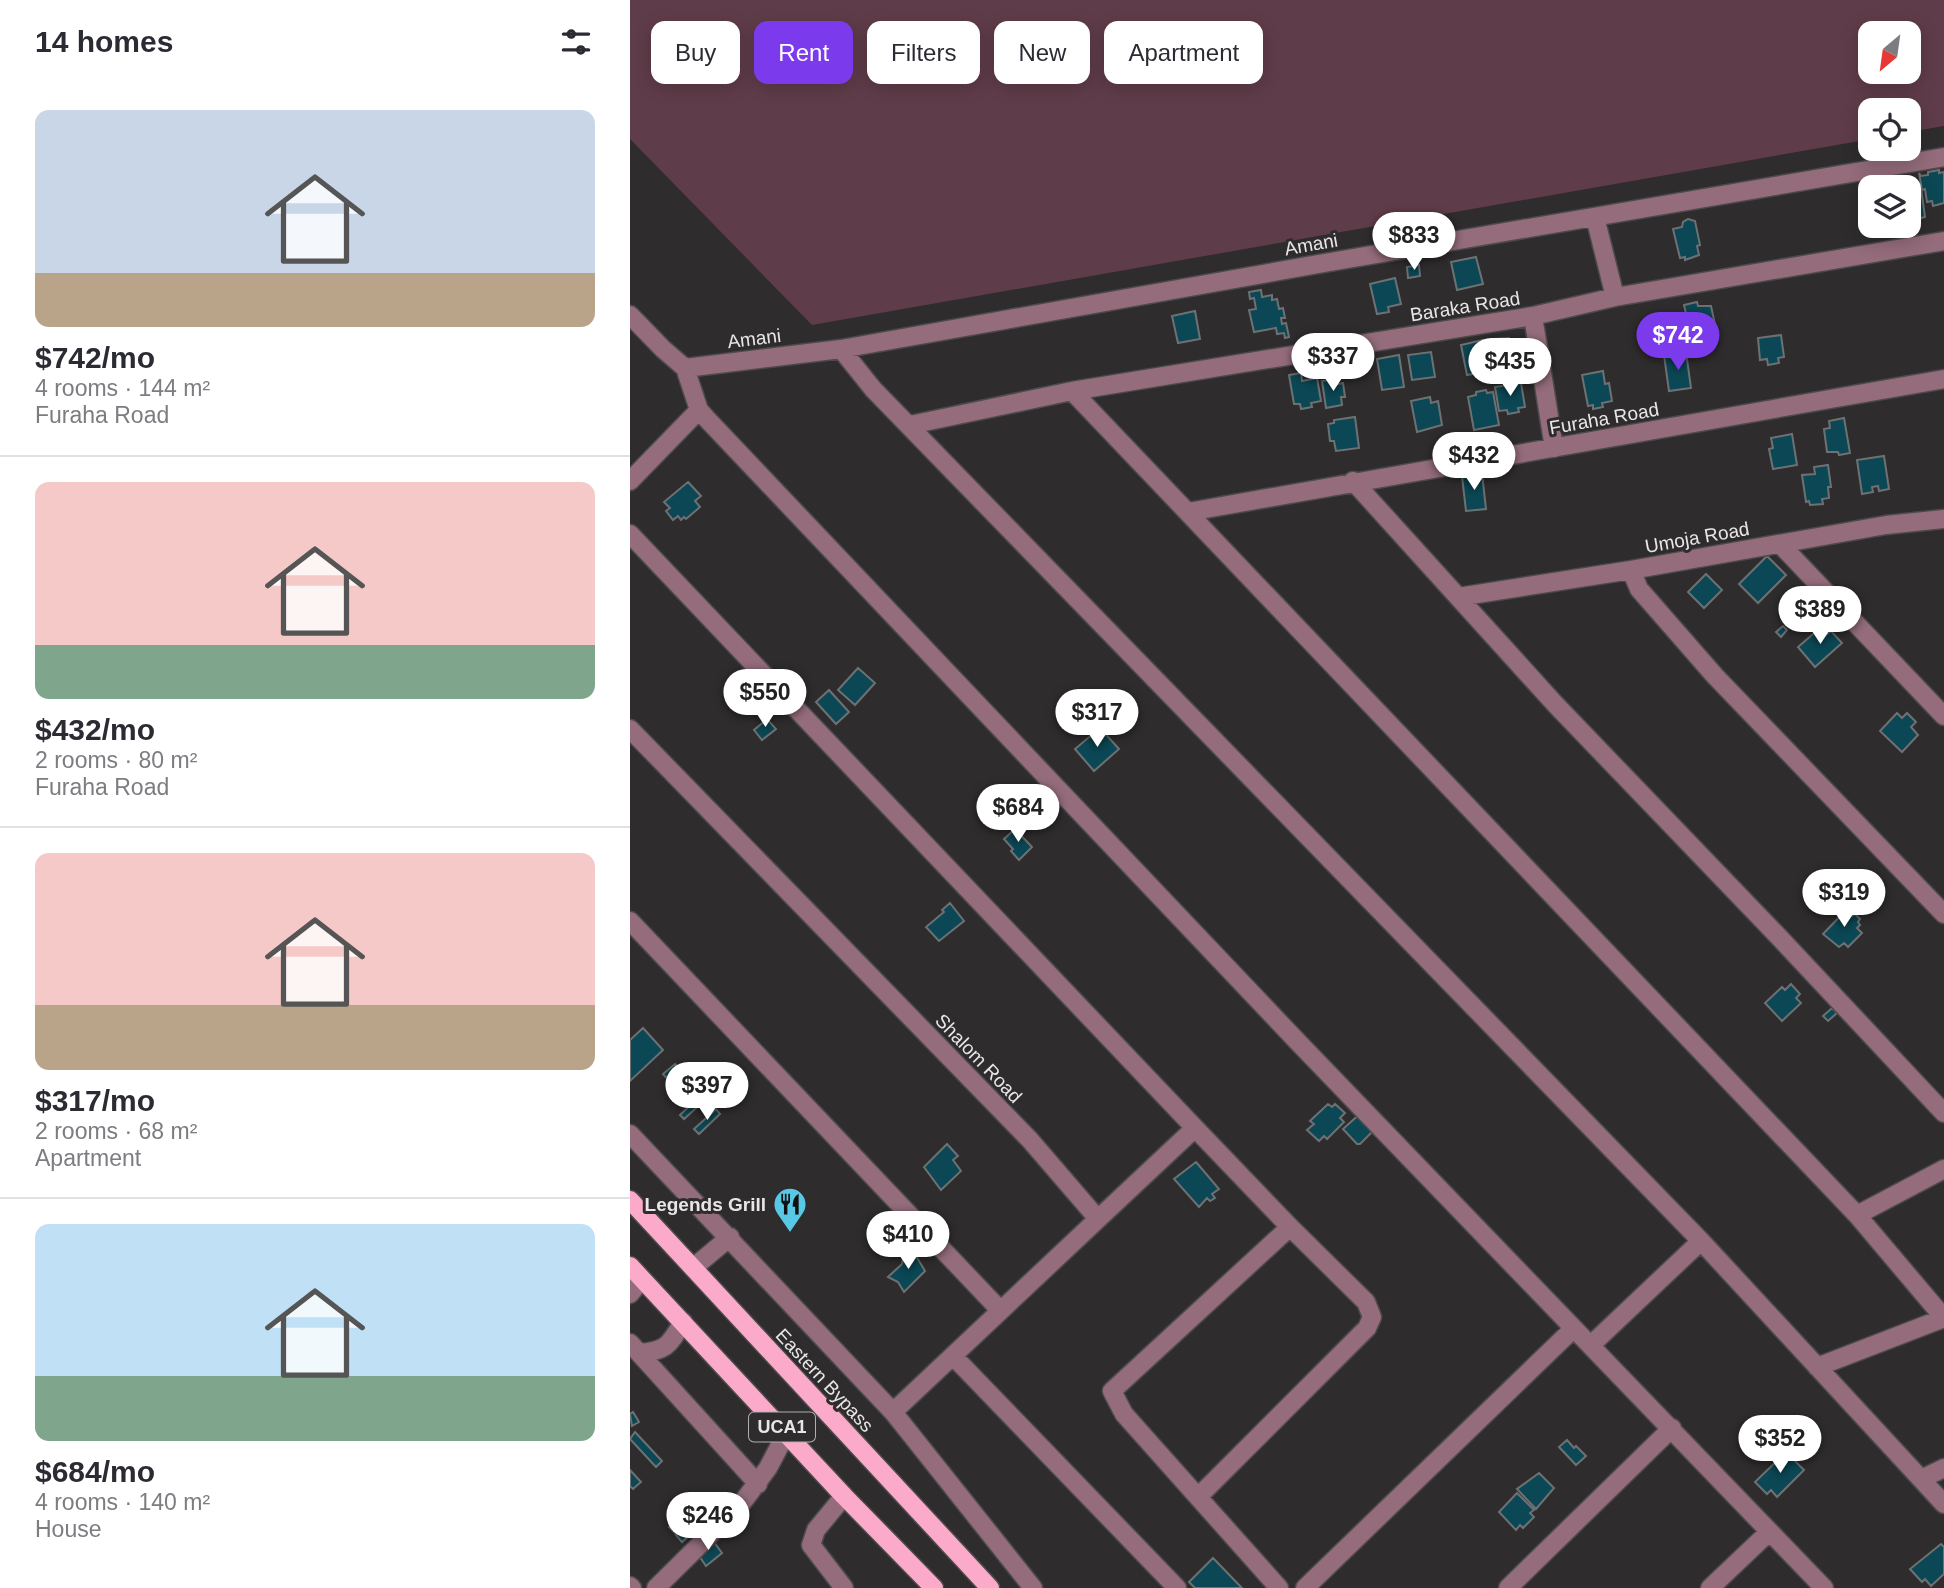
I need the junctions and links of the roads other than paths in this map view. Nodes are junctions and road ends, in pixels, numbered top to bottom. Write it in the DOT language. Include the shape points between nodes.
graph roads {
  1 [pos="1944,158"];
  2 [pos="1595,216"];
  3 [pos="1944,241"];
  4 [pos="1615,297"];
  5 [pos="630,315"];
  6 [pos="1533,316"];
  7 [pos="841,349"];
  8 [pos="685,368"];
  9 [pos="1944,379"];
  10 [pos="1072,391"];
  11 [pos="699,410"];
  12 [pos="910,425"];
  13 [pos="1554,448"];
  14 [pos="630,481"];
  15 [pos="1353,481"];
  16 [pos="1188,512"];
  17 [pos="1943,520"];
  18 [pos="630,534"];
  19 [pos="1780,544"];
  20 [pos="1631,570"];
  21 [pos="1458,597"];
  22 [pos="1944,716"];
  23 [pos="630,729"];
  24 [pos="1944,915"];
  25 [pos="630,921"];
  26 [pos="1944,1113"];
  27 [pos="1195,1128"];
  28 [pos="630,1133"];
  29 [pos="1944,1168"];
  30 [pos="630,1200"];
  31 [pos="1857,1215"];
  32 [pos="1098,1219"];
  33 [pos="1290,1227"];
  34 [pos="730,1237"];
  35 [pos="1701,1241"];
  36 [pos="693,1268"];
  37 [pos="636,1273"];
  38 [pos="630,1294"];
  39 [pos="1000,1310"];
  40 [pos="1944,1318"];
  41 [pos="683,1322"];
  42 [pos="1573,1329"];
  43 [pos="1591,1345"];
  44 [pos="635,1348"];
  45 [pos="953,1356"];
  46 [pos="1817,1367"];
  47 [pos="893,1412"];
  48 [pos="1672,1428"];
  49 [pos="787,1432"];
  50 [pos="1944,1468"];
  51 [pos="1921,1479"];
  52 [pos="758,1484"];
  53 [pos="844,1496"];
  54 [pos="1198,1497"];
  55 [pos="1944,1504"];
  56 [pos="1769,1532"];
  57 [pos="656,1588"];
  58 [pos="844,1588"];
  59 [pos="934,1588"];
  60 [pos="990,1588"];
  61 [pos="1033,1588"];
  62 [pos="1177,1588"];
  63 [pos="1279,1588"];
  64 [pos="1305,1588"];
  65 [pos="1508,1588"];
  66 [pos="1710,1588"];
  67 [pos="1824,1588"];
  1 -- 2 [label="street, Amani"];
  2 -- 4 [label="street"];
  2 -- 7 [label="street, Amani"];
  3 -- 4 [label="street, Baraka Road"];
  4 -- 6 [label="street, Baraka Road"];
  5 -- 8 [label="street"];
  6 -- 10 [label="street, Baraka Road"];
  6 -- 13 [label="street"];
  7 -- 8 [label="street, Amani"];
  7 -- 12 [label="street"];
  8 -- 11 [label="street"];
  9 -- 13 [label="street, Furaha Road"];
  10 -- 12 [label="street, Baraka Road"];
  10 -- 16 [label="street"];
  11 -- 14 [label="street"];
  11 -- 42 [label="street"];
  12 -- 35 [label="street"];
  13 -- 15 [label="street, Furaha Road"];
  15 -- 16 [label="street, Furaha Road"];
  15 -- 21 [label="street"];
  16 -- 31 [label="street"];
  17 -- 19 [label="street, Umoja Road"];
  18 -- 27 [label="street"];
  19 -- 20 [label="street, Umoja Road"];
  19 -- 22 [label="street"];
  20 -- 21 [label="street, Umoja Road"];
  20 -- 24 [label="street" via="1639,589 1715,676"];
  21 -- 26 [label="street"];
  23 -- 32 [label="street, Shalom Road" via="1030,1140"];
  25 -- 39 [label="street"];
  27 -- 32 [label="street"];
  27 -- 33 [label="street"];
  28 -- 34 [label="street"];
  29 -- 31 [label="street"];
  30 -- 36 [label="main road, Eastern Bypass"];
  31 -- 40 [label="street"];
  32 -- 39 [label="street"];
  33 -- 54 [label="street" via="1366,1302 1371,1322"];
  33 -- 54 [label="street" via="1112,1391 1124,1414"];
  34 -- 36 [label="street"];
  34 -- 47 [label="street"];
  35 -- 43 [label="street"];
  35 -- 46 [label="street"];
  36 -- 60 [label="main road, Eastern Bypass"];
  37 -- 38 [label="street"];
  37 -- 41 [label="main road, UCA1"];
  39 -- 45 [label="street"];
  40 -- 46 [label="street"];
  41 -- 44 [label="street" via="658,1352"];
  41 -- 49 [label="main road, UCA1"];
  42 -- 43 [label="street"];
  42 -- 64 [label="street"];
  43 -- 48 [label="street"];
  44 -- 52 [label="street"];
  45 -- 47 [label="street"];
  45 -- 62 [label="street"];
  46 -- 51 [label="street"];
  47 -- 61 [label="street"];
  48 -- 56 [label="street"];
  48 -- 65 [label="street"];
  49 -- 52 [label="street"];
  49 -- 53 [label="main road, UCA1"];
  50 -- 51 [label="street"];
  51 -- 55 [label="street"];
  52 -- 57 [label="street"];
  53 -- 58 [label="street" via="816,1530 811,1545"];
  53 -- 59 [label="main road, UCA1"];
  54 -- 63 [label="street"];
  56 -- 66 [label="street"];
  56 -- 67 [label="street"];
}
